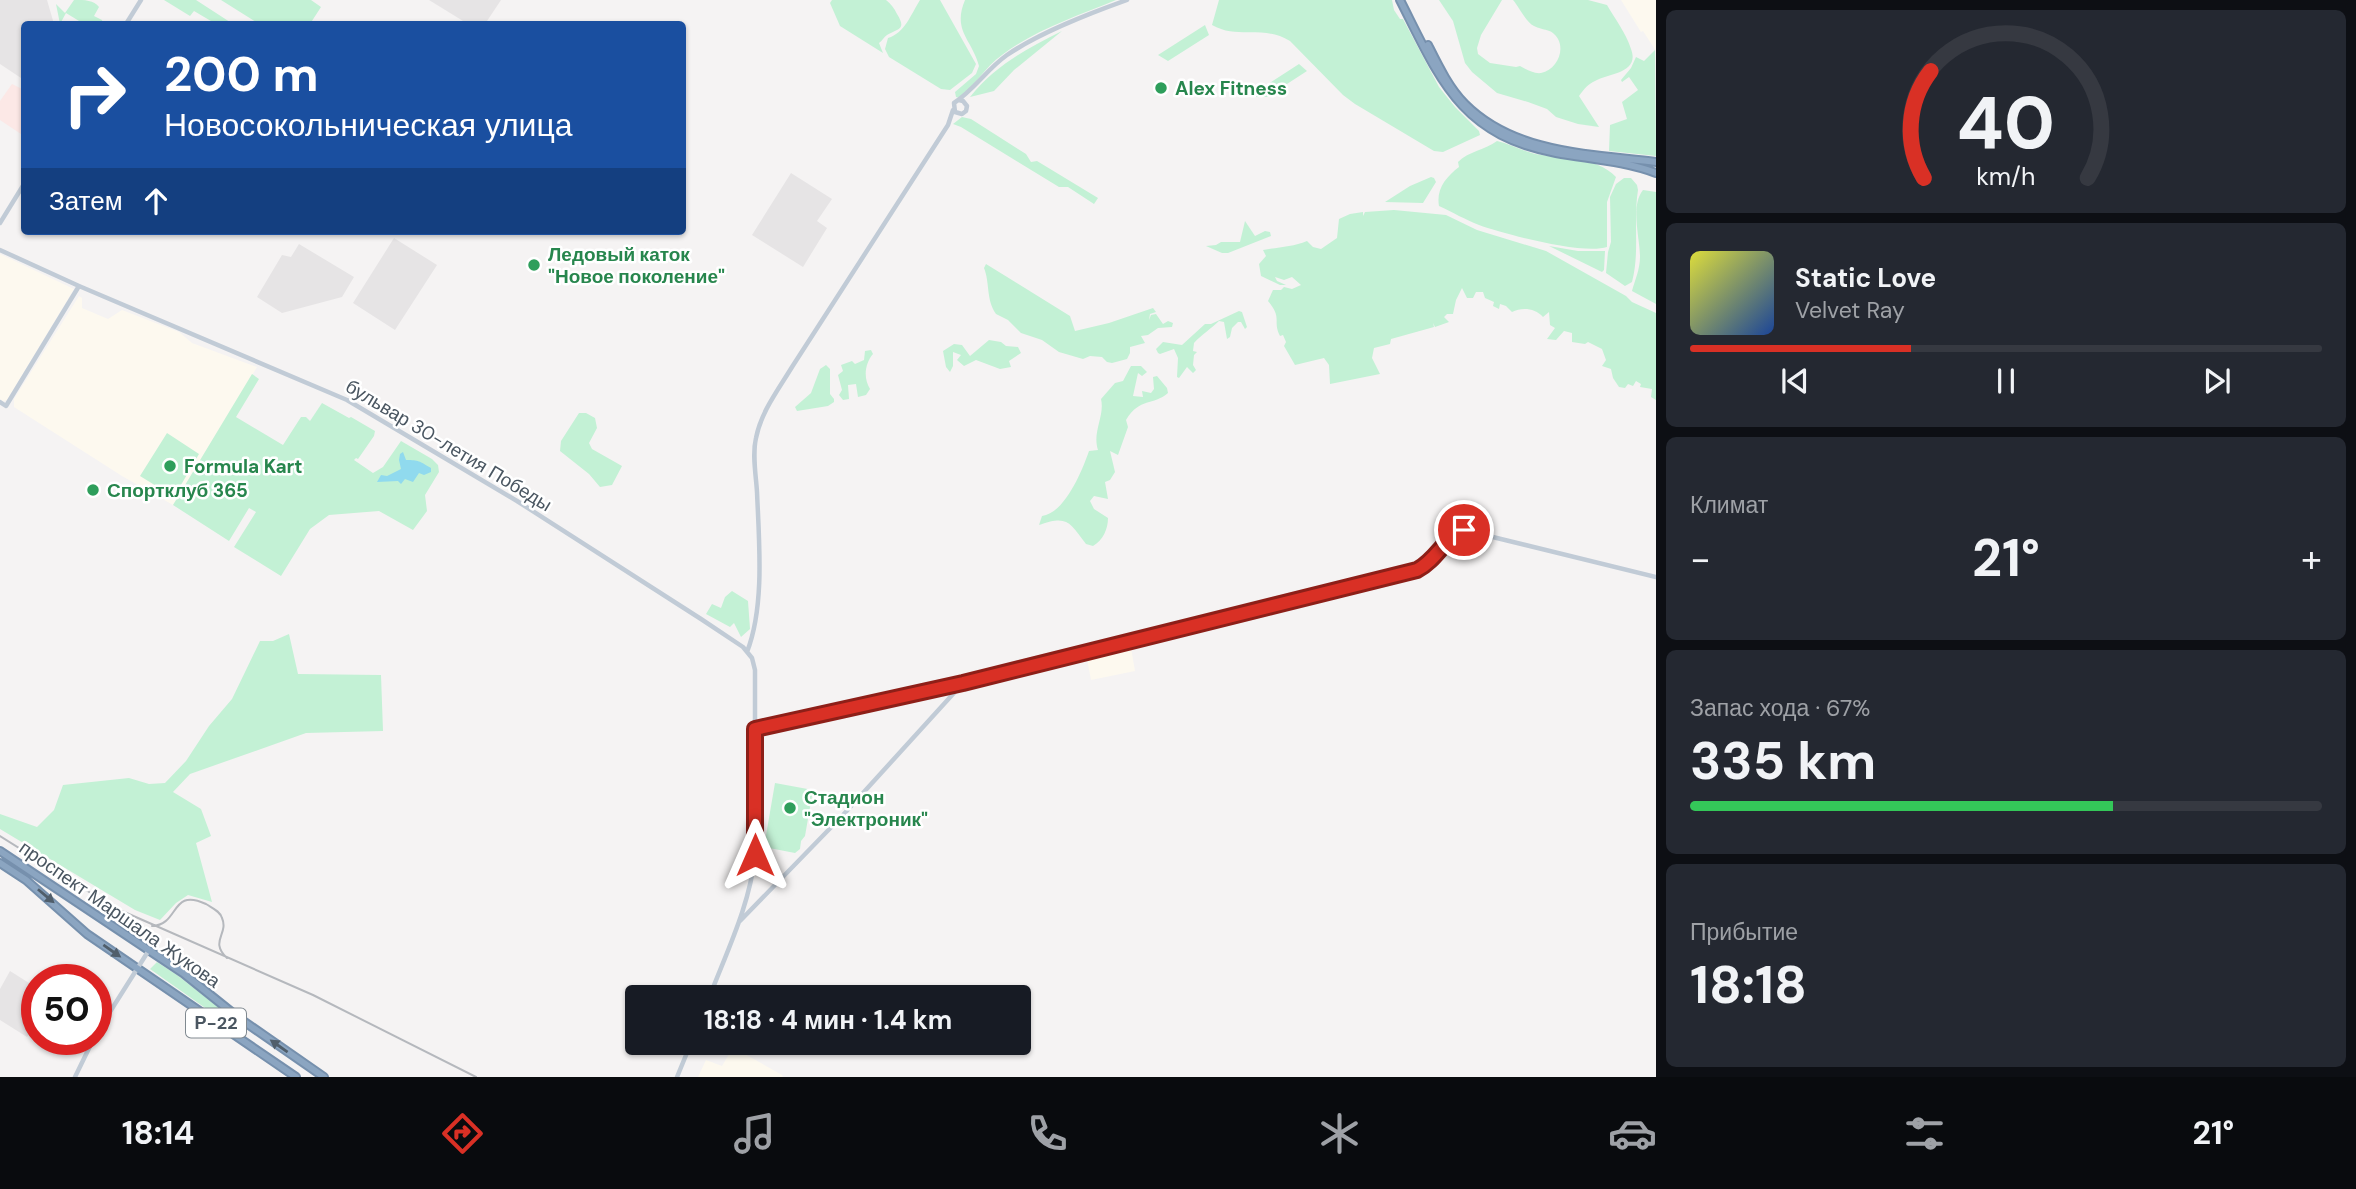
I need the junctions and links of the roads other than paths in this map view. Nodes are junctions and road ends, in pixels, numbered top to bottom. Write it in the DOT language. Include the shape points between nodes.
graph roads {
  1 [pos="141,0"];
  2 [pos="1127,0"];
  3 [pos="1402,0"];
  4 [pos="128,21"];
  5 [pos="973,88"];
  6 [pos="958,100"];
  7 [pos="967,104"];
  8 [pos="953,110"];
  9 [pos="962,114"];
  10 [pos="948,125"];
  11 [pos="1656,162"];
  12 [pos="1656,173"];
  13 [pos="21,189"];
  14 [pos="0,223"];
  15 [pos="0,250"];
  16 [pos="79,285"];
  17 [pos="0,402"];
  18 [pos="1656,577"];
  19 [pos="747,652"];
  20 [pos="963,683"];
  21 [pos="755,729"];
  22 [pos="0,851"];
  23 [pos="0,863"];
  24 [pos="737,924"];
  25 [pos="149,950"];
  26 [pos="136,969"];
  27 [pos="714,985"];
  28 [pos="112,1008"];
  29 [pos="86,1055"];
  30 [pos="686,1055"];
  31 [pos="75,1077"];
  32 [pos="296,1077"];
  33 [pos="324,1077"];
  34 [pos="677,1077"];
  1 -- 4 [label="main road"];
  2 -- 5 [label="main road" via="1017,49"];
  3 -- 11 [label="highway" via="1451,86 1488,123 1537,145"];
  3 -- 12 [label="highway" via="1444,83 1460,106 1488,129 1527,147"];
  5 -- 6 [label="main road"];
  5 -- 7 [label="main road"];
  6 -- 7 [label="main road"];
  6 -- 8 [label="main road"];
  7 -- 9 [label="main road"];
  8 -- 9 [label="main road"];
  8 -- 10 [label="main road"];
  9 -- 10 [label="main road"];
  10 -- 19 [label="main road" via="760,423 755,442 757,593"];
  13 -- 14 [label="main road"];
  15 -- 16 [label="main road, бульвар 30-летия Победы"];
  16 -- 17 [label="main road" via="6,406"];
  16 -- 19 [label="main road, бульвар 30-летия Победы" via="347,400 574,537"];
  18 -- 20 [label="main road" via="1464,530 1417,570"];
  19 -- 21 [label="main road" via="755,670"];
  20 -- 21 [label="main road"];
  20 -- 24 [label="main road"];
  21 -- 24 [label="main road" via="753,879"];
  22 -- 25 [label="highway, проспект Маршала Жукова / Р-22"];
  23 -- 26 [label="highway, проспект Маршала Жукова / Р-22, one-way"];
  24 -- 27 [label="main road"];
  25 -- 26 [label="main road"];
  33 -- 25 [label="highway, проспект Маршала Жукова / Р-22, one-way"];
  26 -- 28 [label="main road"];
  26 -- 32 [label="highway, проспект Маршала Жукова / Р-22"];
  29 -- 31 [label="main road"];
  30 -- 34 [label="main road"];
}
